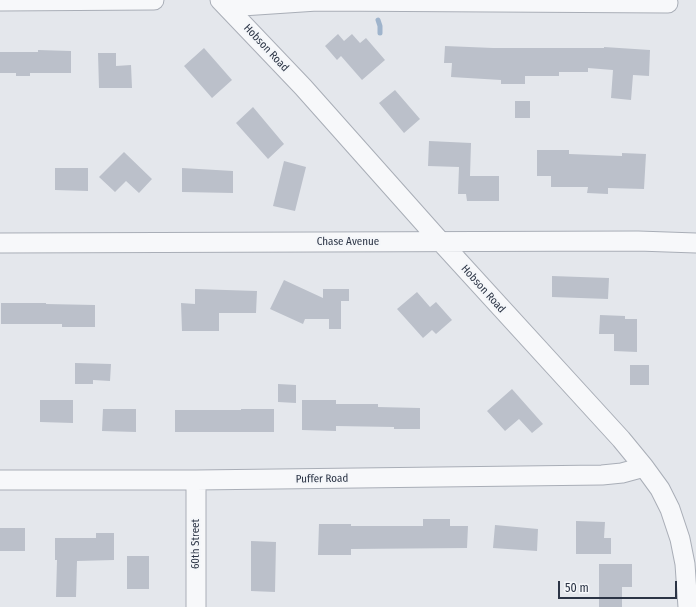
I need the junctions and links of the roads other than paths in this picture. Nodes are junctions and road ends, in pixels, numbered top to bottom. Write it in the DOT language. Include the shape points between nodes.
graph roads {
  1 [pos="154,0"];
  2 [pos="0,1"];
  3 [pos="224,3"];
  4 [pos="668,3"];
  5 [pos="440,241"];
  6 [pos="0,243"];
  7 [pos="696,243"];
  8 [pos="644,467"];
  9 [pos="0,480"];
  10 [pos="196,480"];
  11 [pos="196,607"];
  12 [pos="688,607"];
  1 -- 2 [label="street"];
  3 -- 4 [label="street"];
  3 -- 5 [label="street, Hobson Road" via="303,87"];
  5 -- 6 [label="street, Chase Avenue"];
  5 -- 7 [label="street, Chase Avenue" via="638,240"];
  5 -- 8 [label="street, Hobson Road"];
  8 -- 10 [label="street, Puffer Road" via="602,475"];
  8 -- 12 [label="street, Hobson Road" via="660,489 670,509 680,539 685,564"];
  9 -- 10 [label="street, Puffer Road"];
  10 -- 11 [label="street, 60th Street"];
}
